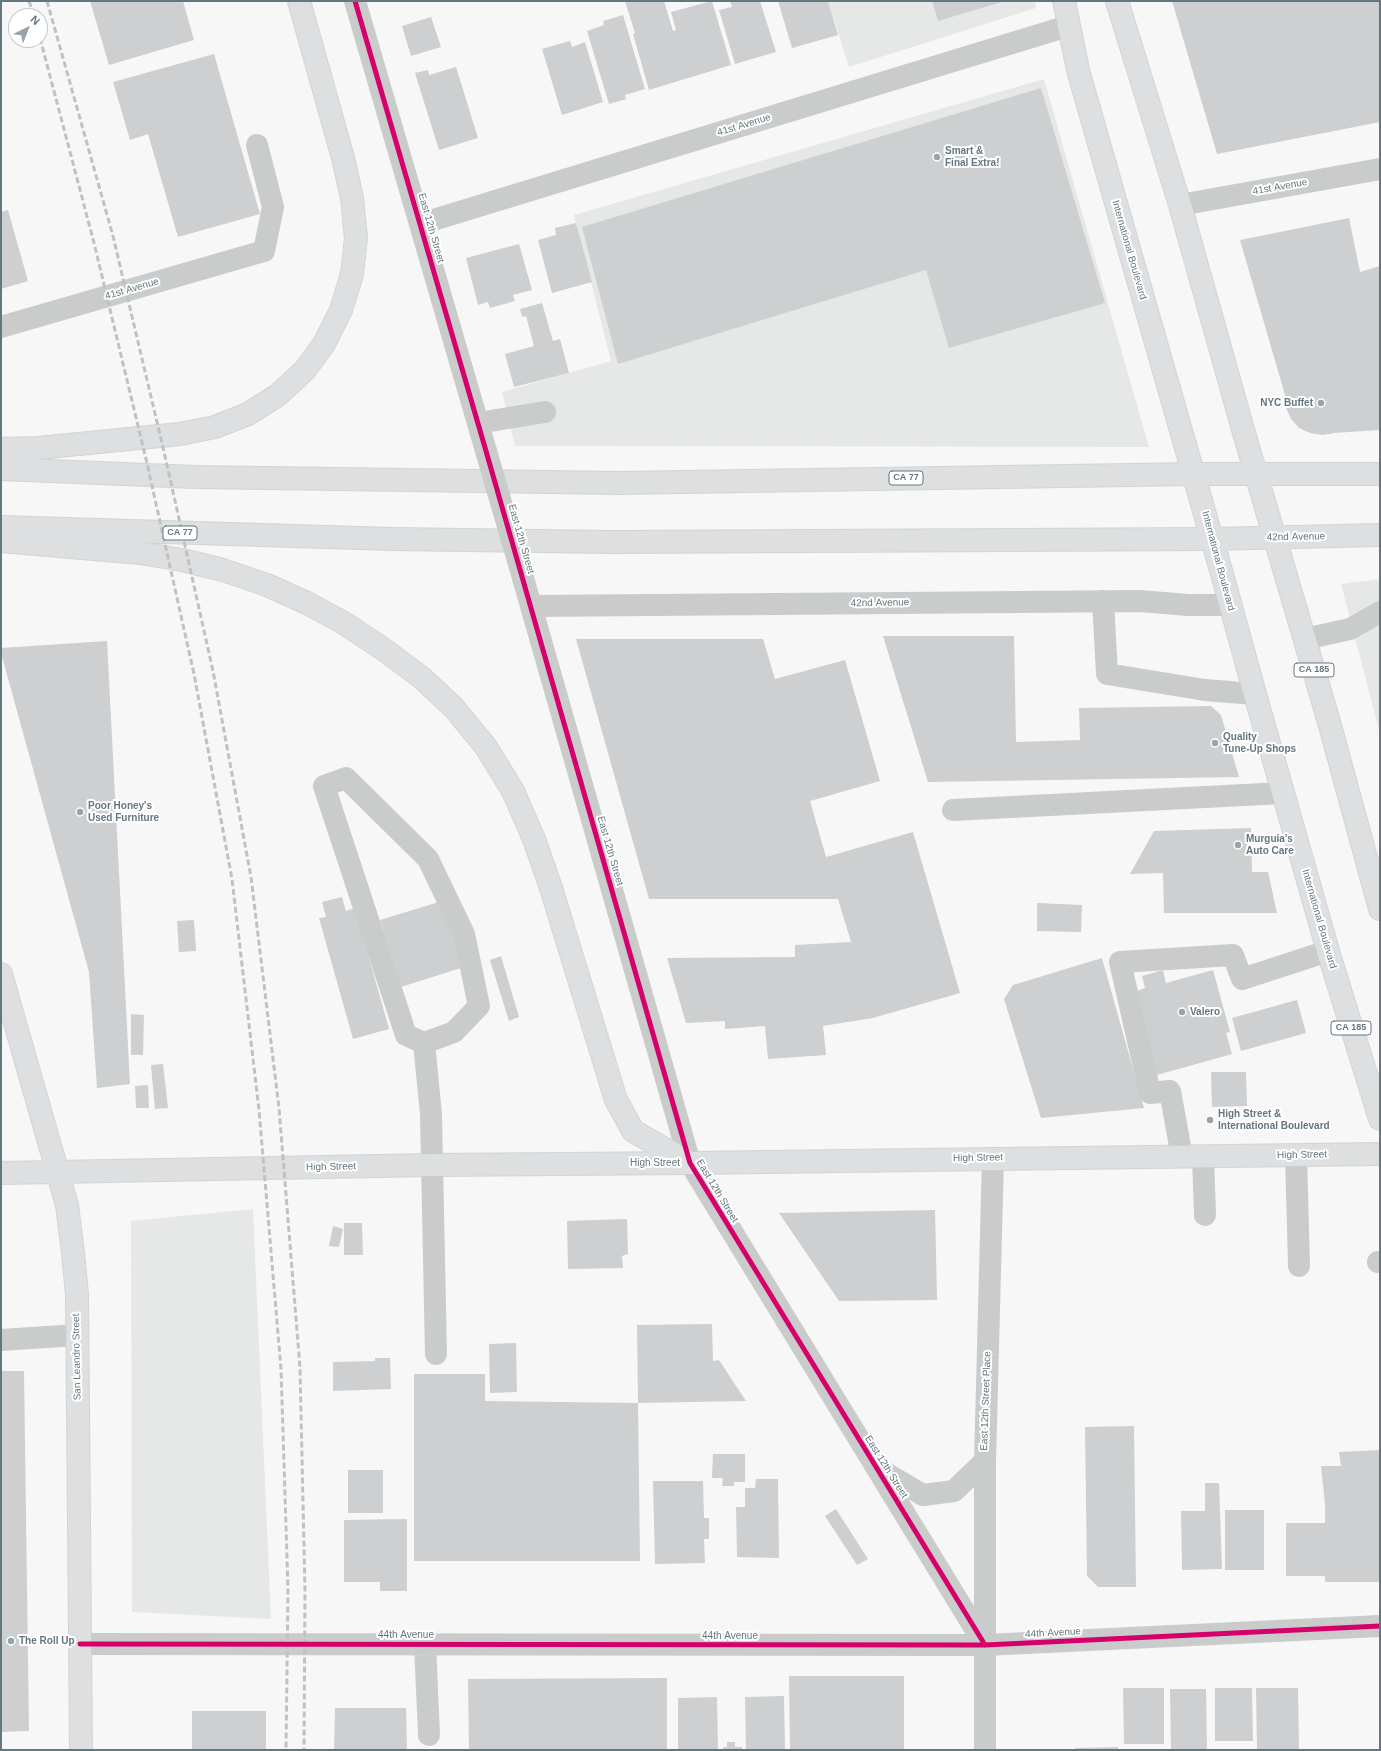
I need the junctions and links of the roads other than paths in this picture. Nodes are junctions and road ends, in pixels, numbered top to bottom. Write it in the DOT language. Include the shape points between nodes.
graph roads {
  1 [pos="299,1"];
  2 [pos="355,1"];
  3 [pos="1064,1"];
  4 [pos="1117,1"];
  5 [pos="1068,26"];
  6 [pos="257,145"];
  7 [pos="1380,168"];
  8 [pos="1180,205"];
  9 [pos="420,224"];
  10 [pos="1,328"];
  11 [pos="545,412"];
  12 [pos="478,423"];
  13 [pos="1,450"];
  14 [pos="1,469"];
  15 [pos="1194,474"];
  16 [pos="1380,474"];
  17 [pos="1256,475"];
  18 [pos="1,527"];
  19 [pos="1380,535"];
  20 [pos="1274,538"];
  21 [pos="1212,539"];
  22 [pos="1,541"];
  23 [pos="1103,601"];
  24 [pos="1229,605"];
  25 [pos="531,606"];
  26 [pos="1380,612"];
  27 [pos="1305,639"];
  28 [pos="1255,694"];
  29 [pos="1283,793"];
  30 [pos="953,810"];
  31 [pos="1380,909"];
  32 [pos="1328,951"];
  33 [pos="1,974"];
  34 [pos="424,1043"];
  35 [pos="1380,1119"];
  36 [pos="1380,1154"];
  37 [pos="1296,1156"];
  38 [pos="1182,1157"];
  39 [pos="1204,1157"];
  40 [pos="993,1158"];
  41 [pos="690,1163"];
  42 [pos="432,1165"];
  43 [pos="1,1173"];
  44 [pos="58,1173"];
  45 [pos="1205,1215"];
  46 [pos="1299,1266"];
  47 [pos="77,1336"];
  48 [pos="1,1340"];
  49 [pos="436,1354"];
  50 [pos="984,1461"];
  51 [pos="874,1467"];
  52 [pos="1380,1626"];
  53 [pos="80,1644"];
  54 [pos="425,1644"];
  55 [pos="985,1645"];
  56 [pos="429,1735"];
  57 [pos="81,1750"];
  58 [pos="985,1750"];
  1 -- 13 [label="main road" via="343,158 352,198 356,238 352,274 341,310 324,344 305,370 278,395 248,414 215,427 180,434"];
  2 -- 9 [label="street, East 12th Street"];
  3 -- 5 [label="main road, International Boulevard"];
  4 -- 8 [label="main road"];
  5 -- 9 [label="street, 41st Avenue"];
  5 -- 15 [label="main road, International Boulevard" via="1078,70"];
  6 -- 10 [label="street, 41st Avenue" via="273,207 264,250"];
  7 -- 8 [label="street, 41st Avenue"];
  8 -- 17 [label="main road"];
  9 -- 12 [label="street, East 12th Street"];
  11 -- 12 [label="street"];
  12 -- 25 [label="street, East 12th Street, bridge"];
  14 -- 15 [label="main road, CA 77" via="195,477 619,483"];
  15 -- 17 [label="main road, CA 77"];
  15 -- 21 [label="main road, International Boulevard"];
  16 -- 17 [label="main road"];
  17 -- 20 [label="main road, CA 185"];
  18 -- 21 [label="main road, CA 77" via="385,539 612,542"];
  19 -- 20 [label="main road, 42nd Avenue"];
  20 -- 21 [label="main road, 42nd Avenue"];
  20 -- 27 [label="main road, CA 185"];
  21 -- 24 [label="main road, International Boulevard / CA 185"];
  22 -- 41 [label="main road" via="140,554 182,560 223,570 307,602 350,627 422,678 454,708 486,747 516,798 551,888 616,1100 633,1131"];
  23 -- 24 [label="street, 42nd Avenue"];
  23 -- 25 [label="street, 42nd Avenue"];
  23 -- 28 [label="street" via="1107,674 1205,690"];
  24 -- 28 [label="main road, International Boulevard / CA 185"];
  25 -- 41 [label="street, East 12th Street"];
  26 -- 27 [label="street" via="1350,630"];
  27 -- 31 [label="main road, CA 185"];
  28 -- 29 [label="main road, International Boulevard / CA 185"];
  29 -- 30 [label="street"];
  29 -- 32 [label="main road, International Boulevard / CA 185"];
  32 -- 35 [label="main road, International Boulevard / CA 185"];
  32 -- 38 [label="street" via="1242,979 1233,955 1120,962 1150,1093 1170,1091"];
  33 -- 44 [label="main road, San Leandro Street"];
  34 -- 34 [label="street" via="454,1032 479,1006 464,934 428,859 346,778 324,786 406,1035"];
  34 -- 42 [label="street" via="431,1114"];
  36 -- 37 [label="main road, High Street"];
  37 -- 39 [label="main road, High Street"];
  37 -- 46 [label="street"];
  38 -- 39 [label="main road, High Street"];
  38 -- 40 [label="main road, High Street"];
  39 -- 45 [label="street"];
  40 -- 41 [label="main road, High Street"];
  40 -- 50 [label="street, East 12th Street Place"];
  41 -- 42 [label="main road, High Street"];
  41 -- 51 [label="street, East 12th Street"];
  42 -- 44 [label="main road, High Street"];
  42 -- 49 [label="street"];
  43 -- 44 [label="main road, High Street"];
  44 -- 47 [label="main road, San Leandro Street" via="67,1205 73,1253"];
  47 -- 48 [label="street"];
  47 -- 53 [label="main road, San Leandro Street"];
  50 -- 51 [label="street" via="954,1491 923,1495"];
  50 -- 55 [label="street, East 12th Street Place"];
  51 -- 55 [label="street, East 12th Street"];
  52 -- 55 [label="street, 44th Avenue"];
  53 -- 54 [label="street, 44th Avenue"];
  53 -- 57 [label="main road, San Leandro Street"];
  54 -- 55 [label="street, 44th Avenue"];
  54 -- 56 [label="street"];
  55 -- 58 [label="street"];
}
